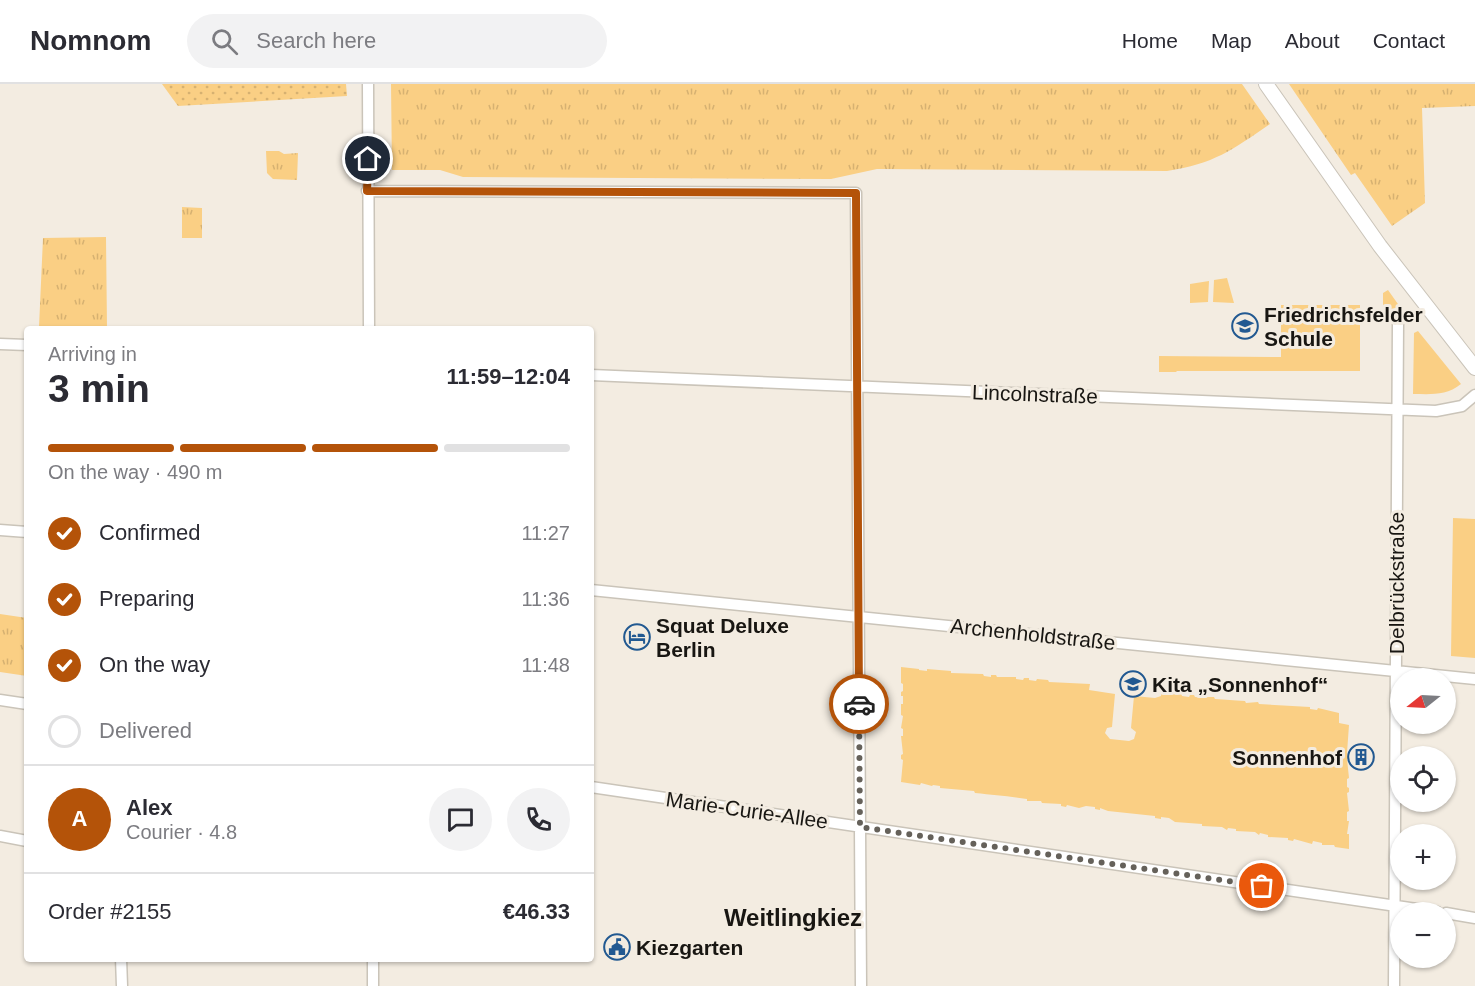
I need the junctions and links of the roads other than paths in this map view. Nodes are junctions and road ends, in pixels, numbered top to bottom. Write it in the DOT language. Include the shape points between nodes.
graph roads {
  1 [pos="368,84"];
  2 [pos="1266,84"];
  3 [pos="367,191"];
  4 [pos="1398,323"];
  5 [pos="369,326"];
  6 [pos="0,344"];
  7 [pos="24,345"];
  8 [pos="1475,368"];
  9 [pos="594,375"];
  10 [pos="858,387"];
  11 [pos="1475,395"];
  12 [pos="1397,410"];
  13 [pos="0,530"];
  14 [pos="24,532"];
  15 [pos="594,590"];
  16 [pos="859,617"];
  17 [pos="1395,668"];
  18 [pos="1390,670"];
  19 [pos="1456,677"];
  20 [pos="1475,679"];
  21 [pos="0,700"];
  22 [pos="24,704"];
  23 [pos="1395,734"];
  24 [pos="594,787"];
  25 [pos="860,827"];
  26 [pos="0,836"];
  27 [pos="24,840"];
  28 [pos="1394,902"];
  29 [pos="1390,904"];
  30 [pos="1456,915"];
  31 [pos="1475,918"];
  32 [pos="121,962"];
  33 [pos="373,962"];
  34 [pos="1394,968"];
  35 [pos="122,986"];
  36 [pos="373,986"];
  37 [pos="861,986"];
  38 [pos="1394,986"];
  1 -- 3 [label="street"];
  2 -- 8 [label="street" via="1392,263"];
  3 -- 5 [label="street"];
  3 -- 10 [label="street" via="856,193"];
  4 -- 12 [label="street, Delbrückstraße"];
  6 -- 7 [label="street"];
  9 -- 10 [label="street, Lincolnstraße"];
  10 -- 12 [label="street, Lincolnstraße"];
  10 -- 16 [label="street"];
  11 -- 12 [label="street, Lincolnstraße" via="1462,405 1436,411"];
  12 -- 17 [label="street, Delbrückstraße"];
  13 -- 14 [label="street"];
  15 -- 16 [label="street, Archenholdstraße"];
  16 -- 18 [label="street, Archenholdstraße"];
  16 -- 25 [label="street"];
  19 -- 20 [label="street, Archenholdstraße"];
  21 -- 22 [label="street"];
  23 -- 28 [label="street, Delbrückstraße"];
  24 -- 25 [label="street, Marie-Curie-Allee"];
  25 -- 29 [label="street, Marie-Curie-Allee"];
  25 -- 37 [label="street"];
  26 -- 27 [label="street"];
  30 -- 31 [label="street"];
  32 -- 35 [label="street"];
  33 -- 36 [label="street"];
  34 -- 38 [label="street, Delbrückstraße"];
}
